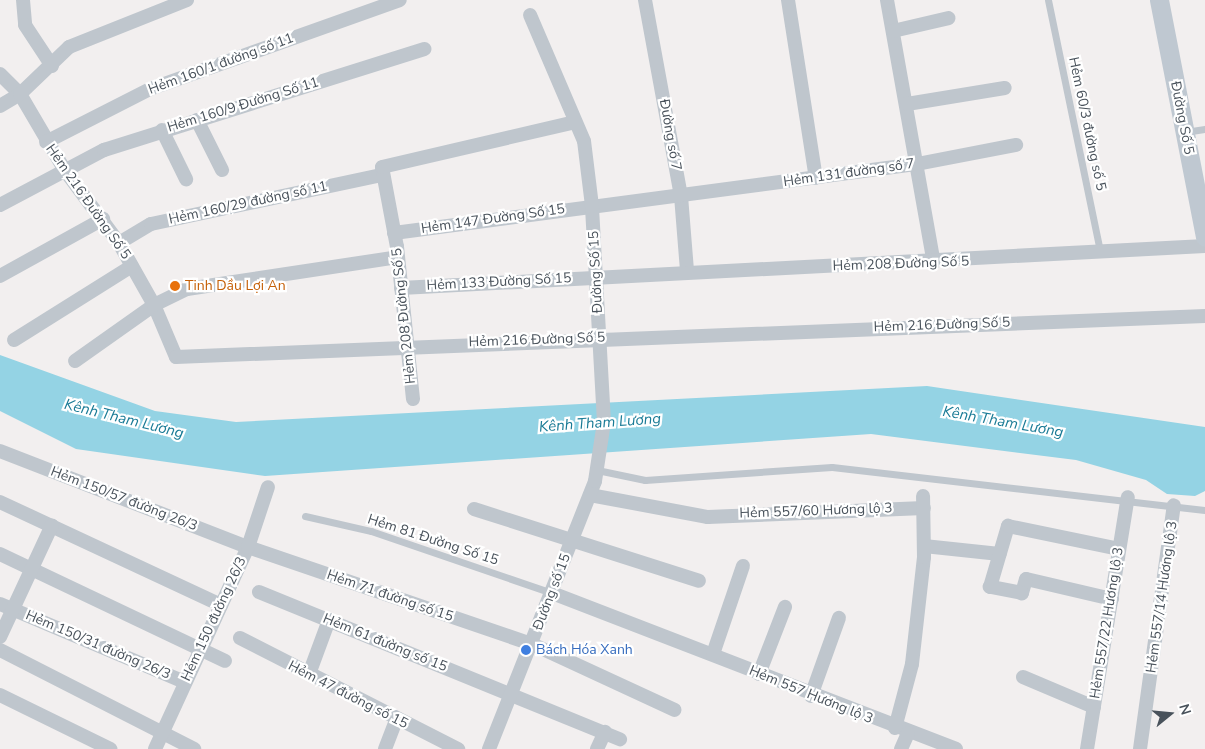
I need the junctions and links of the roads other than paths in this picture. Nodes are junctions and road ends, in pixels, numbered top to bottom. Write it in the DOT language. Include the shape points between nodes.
graph roads {
  1 [pos="23,0"];
  2 [pos="187,0"];
  3 [pos="400,0"];
  4 [pos="645,0"];
  5 [pos="788,0"];
  6 [pos="887,0"];
  7 [pos="1048,0"];
  8 [pos="1159,0"];
  9 [pos="530,15"];
  10 [pos="949,18"];
  11 [pos="894,31"];
  12 [pos="424,48"];
  13 [pos="52,66"];
  14 [pos="0,74"];
  15 [pos="1005,88"];
  16 [pos="20,94"];
  17 [pos="906,104"];
  18 [pos="0,106"];
  19 [pos="197,120"];
  20 [pos="575,122"];
  21 [pos="1205,128"];
  22 [pos="162,130"];
  23 [pos="1185,132"];
  24 [pos="46,142"];
  25 [pos="1016,145"];
  26 [pos="917,164"];
  27 [pos="64,169"];
  28 [pos="222,170"];
  29 [pos="382,171"];
  30 [pos="816,178"];
  31 [pos="186,179"];
  32 [pos="681,196"];
  33 [pos="0,206"];
  34 [pos="592,206"];
  35 [pos="103,219"];
  36 [pos="394,233"];
  37 [pos="1205,237"];
  38 [pos="119,243"];
  39 [pos="1205,246"];
  40 [pos="1100,254"];
  41 [pos="398,257"];
  42 [pos="934,263"];
  43 [pos="132,266"];
  44 [pos="687,270"];
  45 [pos="0,276"];
  46 [pos="597,277"];
  47 [pos="401,288"];
  48 [pos="154,304"];
  49 [pos="1205,316"];
  50 [pos="599,338"];
  51 [pos="14,340"];
  52 [pos="408,346"];
  53 [pos="75,361"];
  54 [pos="413,399"];
  55 [pos="0,451"];
  56 [pos="597,466"];
  57 [pos="268,487"];
  58 [pos="590,494"];
  59 [pos="1128,498"];
  60 [pos="0,502"];
  61 [pos="1174,505"];
  62 [pos="474,509"];
  63 [pos="1205,510"];
  64 [pos="305,516"];
  65 [pos="52,525"];
  66 [pos="571,542"];
  67 [pos="924,546"];
  68 [pos="248,547"];
  69 [pos="1119,549"];
  70 [pos="0,554"];
  71 [pos="1000,554"];
  72 [pos="743,566"];
  73 [pos="32,568"];
  74 [pos="699,580"];
  75 [pos="259,592"];
  76 [pos="552,593"];
  77 [pos="1112,599"];
  78 [pos="221,605"];
  79 [pos="5,606"];
  80 [pos="784,607"];
  81 [pos="839,618"];
  82 [pos="329,620"];
  83 [pos="0,637"];
  84 [pos="240,638"];
  85 [pos="532,644"];
  86 [pos="0,650"];
  87 [pos="200,652"];
  88 [pos="713,654"];
  89 [pos="225,661"];
  90 [pos="308,674"];
  91 [pos="759,674"];
  92 [pos="1024,677"];
  93 [pos="185,682"];
  94 [pos="512,694"];
  95 [pos="0,695"];
  96 [pos="811,696"];
  97 [pos="1094,707"];
  98 [pos="675,710"];
  99 [pos="396,721"];
  100 [pos="894,728"];
  101 [pos="605,732"];
  102 [pos="161,733"];
  103 [pos="908,733"];
  104 [pos="620,739"];
  105 [pos="110,749"];
  106 [pos="155,749"];
  107 [pos="194,749"];
  108 [pos="385,749"];
  109 [pos="458,749"];
  110 [pos="489,749"];
  111 [pos="597,749"];
  112 [pos="901,749"];
  113 [pos="956,749"];
  114 [pos="1087,749"];
  115 [pos="1140,749"];
  1 -- 13 [label="street" via="25,25"];
  2 -- 13 [label="street" via="70,47"];
  3 -- 24 [label="street, Hẻm 160/1 đường số 11" via="150,89"];
  4 -- 32 [label="street, Đường số 7"];
  5 -- 30 [label="street"];
  6 -- 11 [label="street"];
  7 -- 40 [label="lane, Hẻm 60/3 đường số 5"];
  8 -- 23 [label="street, Đường Số 5"];
  9 -- 20 [label="street"];
  10 -- 11 [label="street"];
  11 -- 17 [label="street"];
  12 -- 19 [label="street, Hẻm 160/9 Đường Số 11"];
  13 -- 16 [label="street"];
  14 -- 16 [label="street, Hẻm 216 Đường Số 5"];
  15 -- 17 [label="street"];
  16 -- 18 [label="street"];
  16 -- 24 [label="street, Hẻm 216 Đường Số 5"];
  17 -- 26 [label="street"];
  19 -- 22 [label="street, Hẻm 160/9 Đường Số 11"];
  19 -- 28 [label="street"];
  20 -- 29 [label="street, Hẻm 160/29 đường số 11"];
  20 -- 34 [label="street, Đường Số 15" via="584,141"];
  21 -- 23 [label="lane"];
  22 -- 27 [label="street, Hẻm 160/9 Đường Số 11" via="104,150"];
  22 -- 31 [label="street"];
  23 -- 37 [label="street, Đường Số 5"];
  24 -- 27 [label="street, Hẻm 216 Đường Số 5"];
  25 -- 26 [label="street, Hẻm 131 đường số 7"];
  26 -- 30 [label="street, Hẻm 131 đường số 7"];
  26 -- 42 [label="street"];
  27 -- 33 [label="street, Hẻm 160/9 Đường Số 11"];
  27 -- 35 [label="street, Hẻm 216 Đường Số 5"];
  29 -- 36 [label="street, Hẻm 208 Đường Số 5"];
  29 -- 38 [label="street, Hẻm 160/29 đường số 11" via="150,224"];
  30 -- 32 [label="street, Hẻm 131 đường số 7"];
  32 -- 34 [label="street, Hẻm 131 đường số 7"];
  32 -- 44 [label="street, Đường số 7"];
  34 -- 36 [label="street, Hẻm 147 Đường Số 15"];
  34 -- 46 [label="street, Đường Số 15"];
  35 -- 38 [label="street, Hẻm 216 Đường Số 5"];
  35 -- 45 [label="street"];
  36 -- 41 [label="street, Hẻm 208 Đường Số 5"];
  38 -- 43 [label="street, Hẻm 216 Đường Số 5"];
  39 -- 40 [label="street, Hẻm 208 Đường Số 5"];
  40 -- 42 [label="street, Hẻm 208 Đường Số 5"];
  41 -- 47 [label="street, Hẻm 208 Đường Số 5"];
  41 -- 48 [label="street, Hẻm 208 Đường Số 5" via="187,289"];
  42 -- 44 [label="street, Hẻm 208 Đường Số 5"];
  43 -- 48 [label="street, Hẻm 216 Đường Số 5"];
  43 -- 51 [label="street"];
  44 -- 46 [label="street, Hẻm 208 Đường Số 5"];
  46 -- 47 [label="street, Hẻm 133 Đường Số 15"];
  46 -- 50 [label="street, Đường Số 15"];
  47 -- 52 [label="street, Hẻm 208 Đường Số 5"];
  48 -- 52 [label="street, Hẻm 216 Đường Số 5" via="176,357"];
  48 -- 53 [label="street, Hẻm 208 Đường Số 5"];
  49 -- 50 [label="street, Hẻm 216 Đường Số 5"];
  50 -- 52 [label="street, Hẻm 216 Đường Số 5"];
  50 -- 56 [label="street, Đường Số 15" via="604,422"];
  52 -- 54 [label="street, Hẻm 208 Đường Số 5"];
  55 -- 68 [label="street, Hẻm 150/57 đường 26/3"];
  56 -- 58 [label="street, Đường số 15"];
  56 -- 59 [label="lane" via="644,480 832,467"];
  57 -- 68 [label="street, Hẻm 150 đường 26/3"];
  58 -- 66 [label="street, Đường số 15"];
  58 -- 67 [label="street, Hẻm 557/60 Hương lộ 3" via="708,517 924,502"];
  59 -- 61 [label="lane"];
  59 -- 69 [label="street, Hẻm 557/22 Hương lộ 3"];
  60 -- 65 [label="street"];
  61 -- 63 [label="lane"];
  61 -- 115 [label="street, Hẻm 557/14 Hương lộ 3"];
  62 -- 66 [label="street"];
  64 -- 76 [label="lane, Hẻm 81 Đường Số 15" via="371,532"];
  65 -- 73 [label="street"];
  65 -- 78 [label="street"];
  66 -- 74 [label="street"];
  66 -- 76 [label="street, Đường số 15"];
  67 -- 71 [label="street"];
  67 -- 100 [label="street, Hẻm 557/60 Hương lộ 3" via="912,664"];
  68 -- 78 [label="street, Hẻm 150 đường 26/3"];
  68 -- 85 [label="street, Hẻm 71 đường số 15"];
  69 -- 71 [label="street" via="1008,526"];
  69 -- 77 [label="street, Hẻm 557/22 Hương lộ 3"];
  70 -- 73 [label="street"];
  71 -- 77 [label="street" via="990,587 1022,593 1026,579"];
  72 -- 88 [label="street"];
  73 -- 79 [label="street"];
  73 -- 87 [label="street"];
  75 -- 82 [label="street, Hẻm 61 đường số 15"];
  76 -- 85 [label="street, Đường số 15"];
  76 -- 88 [label="street, Hẻm 557 Hương lộ 3"];
  77 -- 97 [label="street, Hẻm 557/22 Hương lộ 3"];
  78 -- 87 [label="street, Hẻm 150 đường 26/3"];
  79 -- 83 [label="street"];
  79 -- 93 [label="street, Hẻm 150/31 đường 26/3"];
  80 -- 91 [label="street"];
  81 -- 96 [label="street"];
  82 -- 90 [label="street"];
  82 -- 94 [label="street, Hẻm 61 đường số 15"];
  84 -- 90 [label="street, Hẻm 47 đường số 15"];
  85 -- 94 [label="street, Đường số 15"];
  85 -- 98 [label="street, Hẻm 71 đường số 15"];
  86 -- 102 [label="street"];
  87 -- 89 [label="street"];
  87 -- 93 [label="street, Hẻm 150 đường 26/3"];
  88 -- 91 [label="street, Hẻm 557 Hương lộ 3"];
  90 -- 99 [label="street, Hẻm 47 đường số 15"];
  91 -- 96 [label="street, Hẻm 557 Hương lộ 3"];
  92 -- 97 [label="street"];
  93 -- 102 [label="street, Hẻm 150 đường 26/3"];
  94 -- 101 [label="street, Hẻm 61 đường số 15"];
  94 -- 110 [label="street, Đường số 15"];
  95 -- 105 [label="street"];
  96 -- 100 [label="street, Hẻm 557 Hương lộ 3"];
  97 -- 114 [label="street, Hẻm 557/22 Hương lộ 3"];
  99 -- 108 [label="street"];
  99 -- 109 [label="street, Hẻm 47 đường số 15"];
  100 -- 103 [label="street, Hẻm 557 Hương lộ 3"];
  101 -- 104 [label="street, Hẻm 61 đường số 15"];
  101 -- 111 [label="street"];
  102 -- 106 [label="street, Hẻm 150 đường 26/3"];
  102 -- 107 [label="street"];
  103 -- 112 [label="street"];
  103 -- 113 [label="street, Hẻm 557 Hương lộ 3"];
}
